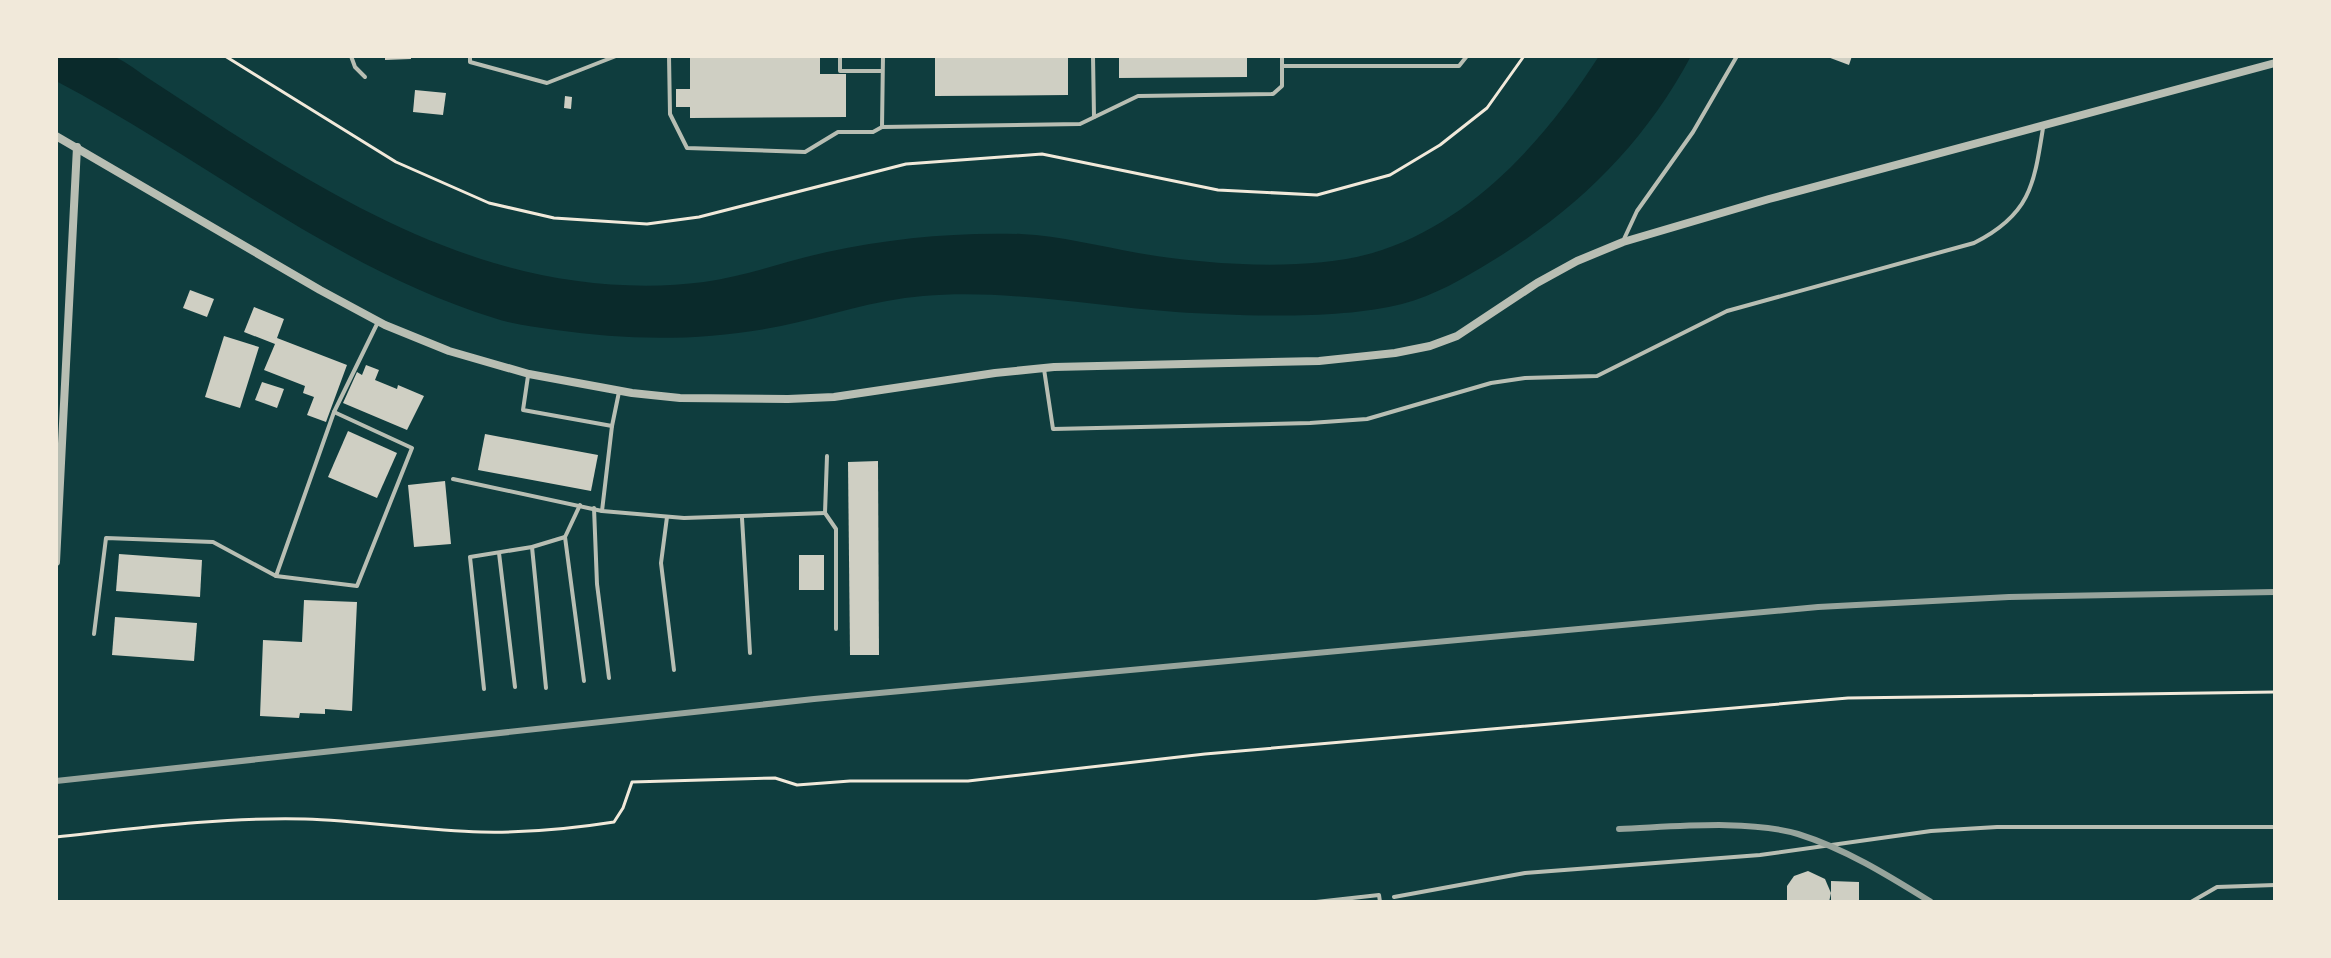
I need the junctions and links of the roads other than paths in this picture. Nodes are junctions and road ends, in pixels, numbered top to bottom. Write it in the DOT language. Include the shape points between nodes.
graph roads {
  1 [pos="351,56"];
  2 [pos="470,56"];
  3 [pos="616,56"];
  4 [pos="669,56"];
  5 [pos="840,56"];
  6 [pos="883,56"];
  7 [pos="1093,56"];
  8 [pos="1282,56"];
  9 [pos="1467,56"];
  10 [pos="1737,56"];
  11 [pos="2275,63"];
  12 [pos="1282,66"];
  13 [pos="882,71"];
  14 [pos="365,77"];
  15 [pos="1094,117"];
  16 [pos="2044,125"];
  17 [pos="882,127"];
  18 [pos="56,136"];
  19 [pos="77,147"];
  20 [pos="1623,242"];
  21 [pos="378,321"];
  22 [pos="1044,368"];
  23 [pos="529,374"];
  24 [pos="619,391"];
  25 [pos="334,412"];
  26 [pos="612,426"];
  27 [pos="827,456"];
  28 [pos="453,479"];
  29 [pos="580,505"];
  30 [pos="594,508"];
  31 [pos="602,511"];
  32 [pos="825,513"];
  33 [pos="667,517"];
  34 [pos="742,518"];
  35 [pos="565,537"];
  36 [pos="532,547"];
  37 [pos="499,553"];
  38 [pos="56,562"];
  39 [pos="276,576"];
  40 [pos="836,629"];
  41 [pos="94,634"];
  42 [pos="750,653"];
  43 [pos="674,670"];
  44 [pos="609,678"];
  45 [pos="584,681"];
  46 [pos="515,687"];
  47 [pos="546,688"];
  48 [pos="484,689"];
  49 [pos="2275,827"];
  50 [pos="2275,885"];
  51 [pos="1394,897"];
  52 [pos="1316,902"];
  53 [pos="1380,902"];
  54 [pos="2191,902"];
  1 -- 14 [label="lane"];
  2 -- 3 [label="lane" via="470,62 547,83"];
  4 -- 17 [label="lane" via="670,114 687,148 805,152 838,132"];
  5 -- 13 [label="lane" via="840,71"];
  6 -- 13 [label="lane"];
  7 -- 15 [label="lane"];
  8 -- 12 [label="lane"];
  9 -- 12 [label="lane" via="1459,66"];
  10 -- 20 [label="lane" via="1693,132 1637,211"];
  11 -- 16 [label="street"];
  12 -- 15 [label="lane" via="1282,86 1273,94 1138,96"];
  13 -- 17 [label="lane"];
  15 -- 17 [label="lane" via="1080,124"];
  16 -- 20 [label="street"];
  16 -- 22 [label="lane" via="2035,180 2017,210 1993,233 1974,243 1727,311 1597,376 1491,383 1367,419 1053,429"];
  18 -- 19 [label="street"];
  19 -- 21 [label="street"];
  19 -- 38 [label="street"];
  20 -- 22 [label="street" via="1577,261 1457,336 1430,346 1319,361"];
  21 -- 23 [label="street" via="449,351"];
  21 -- 25 [label="lane"];
  22 -- 24 [label="street" via="834,397 680,398"];
  23 -- 24 [label="street"];
  23 -- 26 [label="lane" via="523,410"];
  24 -- 26 [label="lane"];
  25 -- 39 [label="lane"];
  25 -- 39 [label="lane" via="412,448 357,586"];
  26 -- 31 [label="lane"];
  27 -- 32 [label="lane"];
  28 -- 29 [label="lane"];
  29 -- 30 [label="lane"];
  29 -- 35 [label="lane"];
  30 -- 31 [label="lane"];
  30 -- 44 [label="lane"];
  31 -- 33 [label="lane"];
  32 -- 34 [label="lane"];
  32 -- 40 [label="lane" via="836,529"];
  33 -- 34 [label="lane"];
  33 -- 43 [label="lane" via="661,563"];
  34 -- 42 [label="lane"];
  35 -- 36 [label="lane"];
  35 -- 45 [label="lane"];
  36 -- 37 [label="lane"];
  36 -- 47 [label="lane"];
  37 -- 46 [label="lane"];
  37 -- 48 [label="lane" via="470,557"];
  39 -- 41 [label="lane" via="213,542 106,538"];
  49 -- 51 [label="lane" via="1931,831 1760,855 1525,873"];
  50 -- 54 [label="lane" via="2217,887"];
  52 -- 53 [label="lane" via="1379,895"];
}
